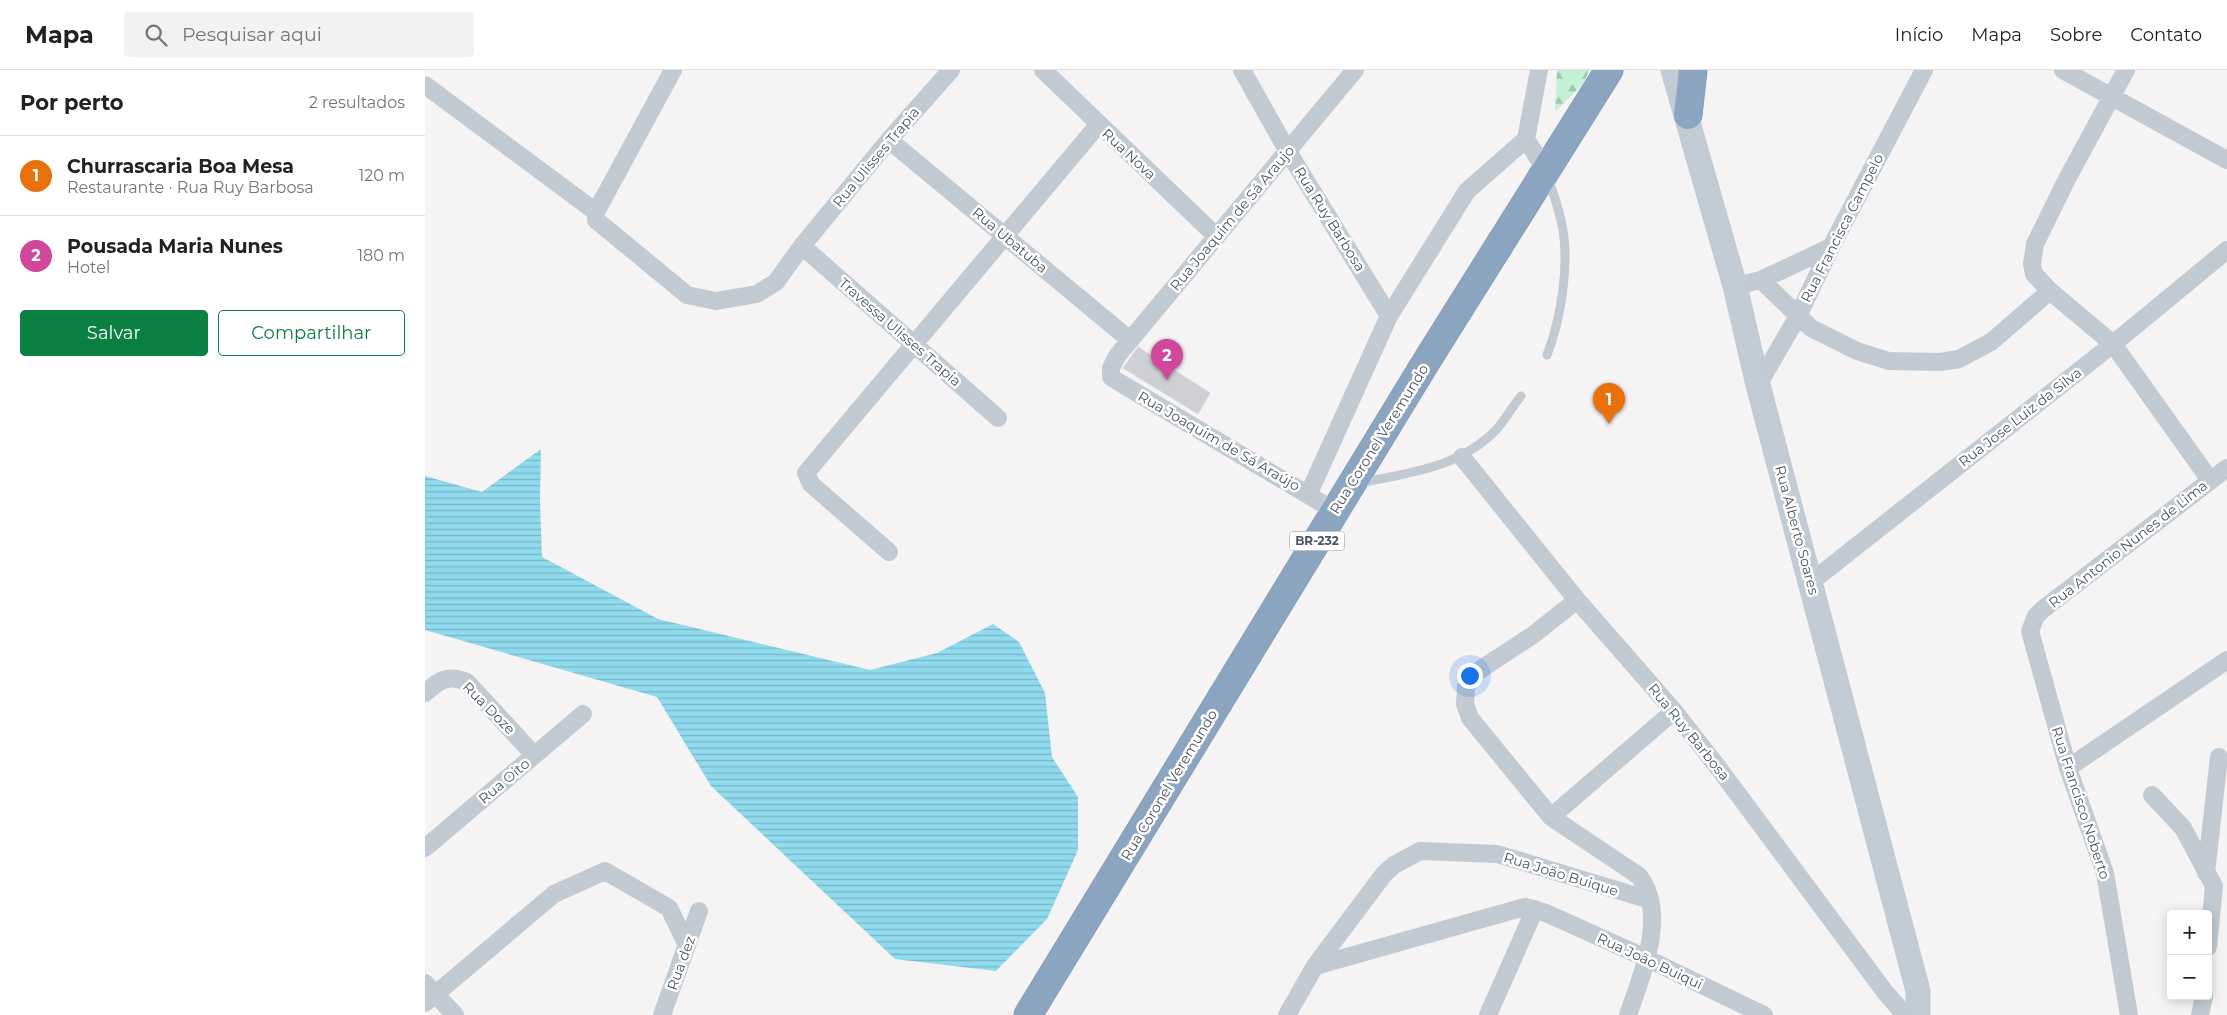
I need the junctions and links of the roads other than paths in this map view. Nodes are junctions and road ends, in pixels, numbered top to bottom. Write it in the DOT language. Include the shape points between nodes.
graph roads {
  1 [pos="673,70"];
  2 [pos="951,70"];
  3 [pos="1043,70"];
  4 [pos="1242,70"];
  5 [pos="1355,70"];
  6 [pos="1539,70"];
  7 [pos="1609,70"];
  8 [pos="1673,70"];
  9 [pos="1693,70"];
  10 [pos="1923,70"];
  11 [pos="2063,70"];
  12 [pos="2127,70"];
  13 [pos="425,85"];
  14 [pos="2112,97"];
  15 [pos="1688,115"];
  16 [pos="1098,125"];
  17 [pos="1526,139"];
  18 [pos="889,140"];
  19 [pos="1287,150"];
  20 [pos="2227,160"];
  21 [pos="1546,171"];
  22 [pos="596,212"];
  23 [pos="1006,236"];
  24 [pos="1216,236"];
  25 [pos="802,246"];
  26 [pos="1831,247"];
  27 [pos="2227,250"];
  28 [pos="1761,280"];
  29 [pos="1735,286"];
  30 [pos="2050,291"];
  31 [pos="1389,316"];
  32 [pos="1798,316"];
  33 [pos="1131,340"];
  34 [pos="914,344"];
  35 [pos="2113,344"];
  36 [pos="1547,355"];
  37 [pos="1111,368"];
  38 [pos="1758,386"];
  39 [pos="1521,396"];
  40 [pos="998,418"];
  41 [pos="1461,457"];
  42 [pos="2227,468"];
  43 [pos="2211,480"];
  44 [pos="1351,485"];
  45 [pos="1309,493"];
  46 [pos="1335,511"];
  47 [pos="889,552"];
  48 [pos="1811,582"];
  49 [pos="1577,600"];
  50 [pos="2033,623"];
  51 [pos="2227,660"];
  52 [pos="431,687"];
  53 [pos="1674,711"];
  54 [pos="583,714"];
  55 [pos="535,755"];
  56 [pos="2219,757"];
  57 [pos="2068,768"];
  58 [pos="2152,795"];
  59 [pos="1551,817"];
  60 [pos="425,848"];
  61 [pos="2206,873"];
  62 [pos="1650,900"];
  63 [pos="1535,909"];
  64 [pos="2212,910"];
  65 [pos="699,911"];
  66 [pos="687,945"];
  67 [pos="1648,959"];
  68 [pos="1315,966"];
  69 [pos="429,993"];
  70 [pos="2203,1000"];
  71 [pos="1918,1003"];
  72 [pos="455,1015"];
  73 [pos="662,1015"];
  74 [pos="1028,1015"];
  75 [pos="1287,1015"];
  76 [pos="1489,1015"];
  77 [pos="1628,1015"];
  78 [pos="1764,1015"];
  79 [pos="1905,1015"];
  80 [pos="1932,1015"];
  81 [pos="2129,1015"];
  82 [pos="2200,1015"];
  1 -- 22 [label="street"];
  2 -- 18 [label="street, Rua Ulisses Trapia"];
  3 -- 16 [label="street, Rua Nova"];
  4 -- 19 [label="street, Rua Ruy Barbosa"];
  5 -- 19 [label="street, Rua Joaquim de Sá Araujo"];
  6 -- 17 [label="street"];
  7 -- 21 [label="highway, Rua Coronel Veremundo / BR-232"];
  8 -- 15 [label="main road, Rua Alberto Soares"];
  9 -- 15 [label="highway"];
  10 -- 26 [label="street, Rua Francisca Campelo"];
  11 -- 14 [label="street"];
  12 -- 14 [label="street"];
  13 -- 22 [label="street"];
  14 -- 20 [label="street"];
  14 -- 30 [label="street" via="2035,244 2034,274"];
  15 -- 29 [label="main road, Rua Alberto Soares"];
  16 -- 23 [label="street"];
  16 -- 24 [label="street, Rua Nova"];
  17 -- 21 [label="street"];
  17 -- 31 [label="street" via="1467,191"];
  18 -- 23 [label="street, Rua Ubatuba"];
  18 -- 25 [label="street, Rua Ulisses Trapia"];
  19 -- 24 [label="street, Rua Joaquim de Sá Araujo"];
  19 -- 31 [label="street, Rua Ruy Barbosa"];
  21 -- 36 [label="lane" via="1562,226 1565,261 1556,332"];
  21 -- 44 [label="highway, Rua Coronel Veremundo / BR-232"];
  22 -- 25 [label="street, Rua Ulisses Trapia" via="596,220 687,294 716,301 757,294 776,282"];
  23 -- 33 [label="street, Rua Ubatuba"];
  23 -- 34 [label="street"];
  24 -- 33 [label="street, Rua Joaquim de Sá Araujo"];
  25 -- 34 [label="street, Travessa Ulisses Trapia"];
  26 -- 28 [label="street"];
  26 -- 32 [label="street, Rua Francisca Campelo"];
  27 -- 35 [label="street, Rua Jose Luiz da Silva"];
  28 -- 29 [label="street"];
  28 -- 32 [label="street"];
  29 -- 38 [label="main road, Rua Alberto Soares"];
  30 -- 32 [label="street" via="1991,342 1959,359 1939,362 1889,361 1857,352 1811,328"];
  30 -- 35 [label="street"];
  31 -- 45 [label="street"];
  32 -- 38 [label="street, Rua Francisca Campelo"];
  33 -- 37 [label="street, Rua Joaquim de Sá Araujo"];
  34 -- 40 [label="street, Travessa Ulisses Trapia"];
  34 -- 47 [label="street" via="806,473 811,484"];
  35 -- 43 [label="street"];
  35 -- 48 [label="street, Rua Jose Luiz da Silva"];
  37 -- 45 [label="street, Rua Joaquim de Sá Araújo" via="1111,377 1122,384"];
  38 -- 48 [label="main road, Rua Alberto Soares"];
  39 -- 41 [label="lane" via="1496,430"];
  41 -- 44 [label="lane" via="1438,467"];
  41 -- 49 [label="street, Rua Ruy Barbosa"];
  42 -- 43 [label="street, Rua Antonio Nunes de Lima"];
  43 -- 50 [label="street, Rua Antonio Nunes de Lima" via="2042,610"];
  44 -- 46 [label="highway, Rua Coronel Veremundo / BR-232"];
  45 -- 46 [label="street, Rua Joaquim de Sá Araújo"];
  46 -- 74 [label="highway, Rua Coronel Veremundo / BR-232"];
  48 -- 71 [label="main road, Rua Alberto Soares"];
  49 -- 53 [label="street, Rua Ruy Barbosa"];
  49 -- 59 [label="street" via="1533,635 1475,673 1466,687 1465,704 1470,718"];
  50 -- 57 [label="street, Rua Francisco Noberto" via="2031,641"];
  51 -- 57 [label="street"];
  52 -- 55 [label="street, Rua Doze" via="455,677 467,682"];
  53 -- 59 [label="street"];
  53 -- 79 [label="street, Rua Ruy Barbosa"];
  54 -- 55 [label="street, Rua Oito"];
  55 -- 60 [label="street, Rua Oito"];
  56 -- 61 [label="street"];
  57 -- 81 [label="street, Rua Francisco Noberto" via="2105,873"];
  58 -- 61 [label="street" via="2183,828"];
  59 -- 62 [label="street" via="1639,876"];
  61 -- 64 [label="street" via="2214,886"];
  62 -- 67 [label="street"];
  62 -- 68 [label="street, Rua João Buique" via="1497,854 1420,851 1384,874"];
  63 -- 67 [label="street, Rua João Buiqui"];
  63 -- 68 [label="street" via="1525,908"];
  63 -- 76 [label="street"];
  65 -- 66 [label="street, Rua dez"];
  66 -- 69 [label="street" via="669,908 605,871 554,894"];
  66 -- 73 [label="street, Rua dez"];
  67 -- 77 [label="street"];
  67 -- 78 [label="street, Rua João Buiqui"];
  68 -- 75 [label="street, Rua João Buique"];
  69 -- 72 [label="street"];
  70 -- 82 [label="street"];
  71 -- 80 [label="main road, Rua Alberto Soares"];
}
